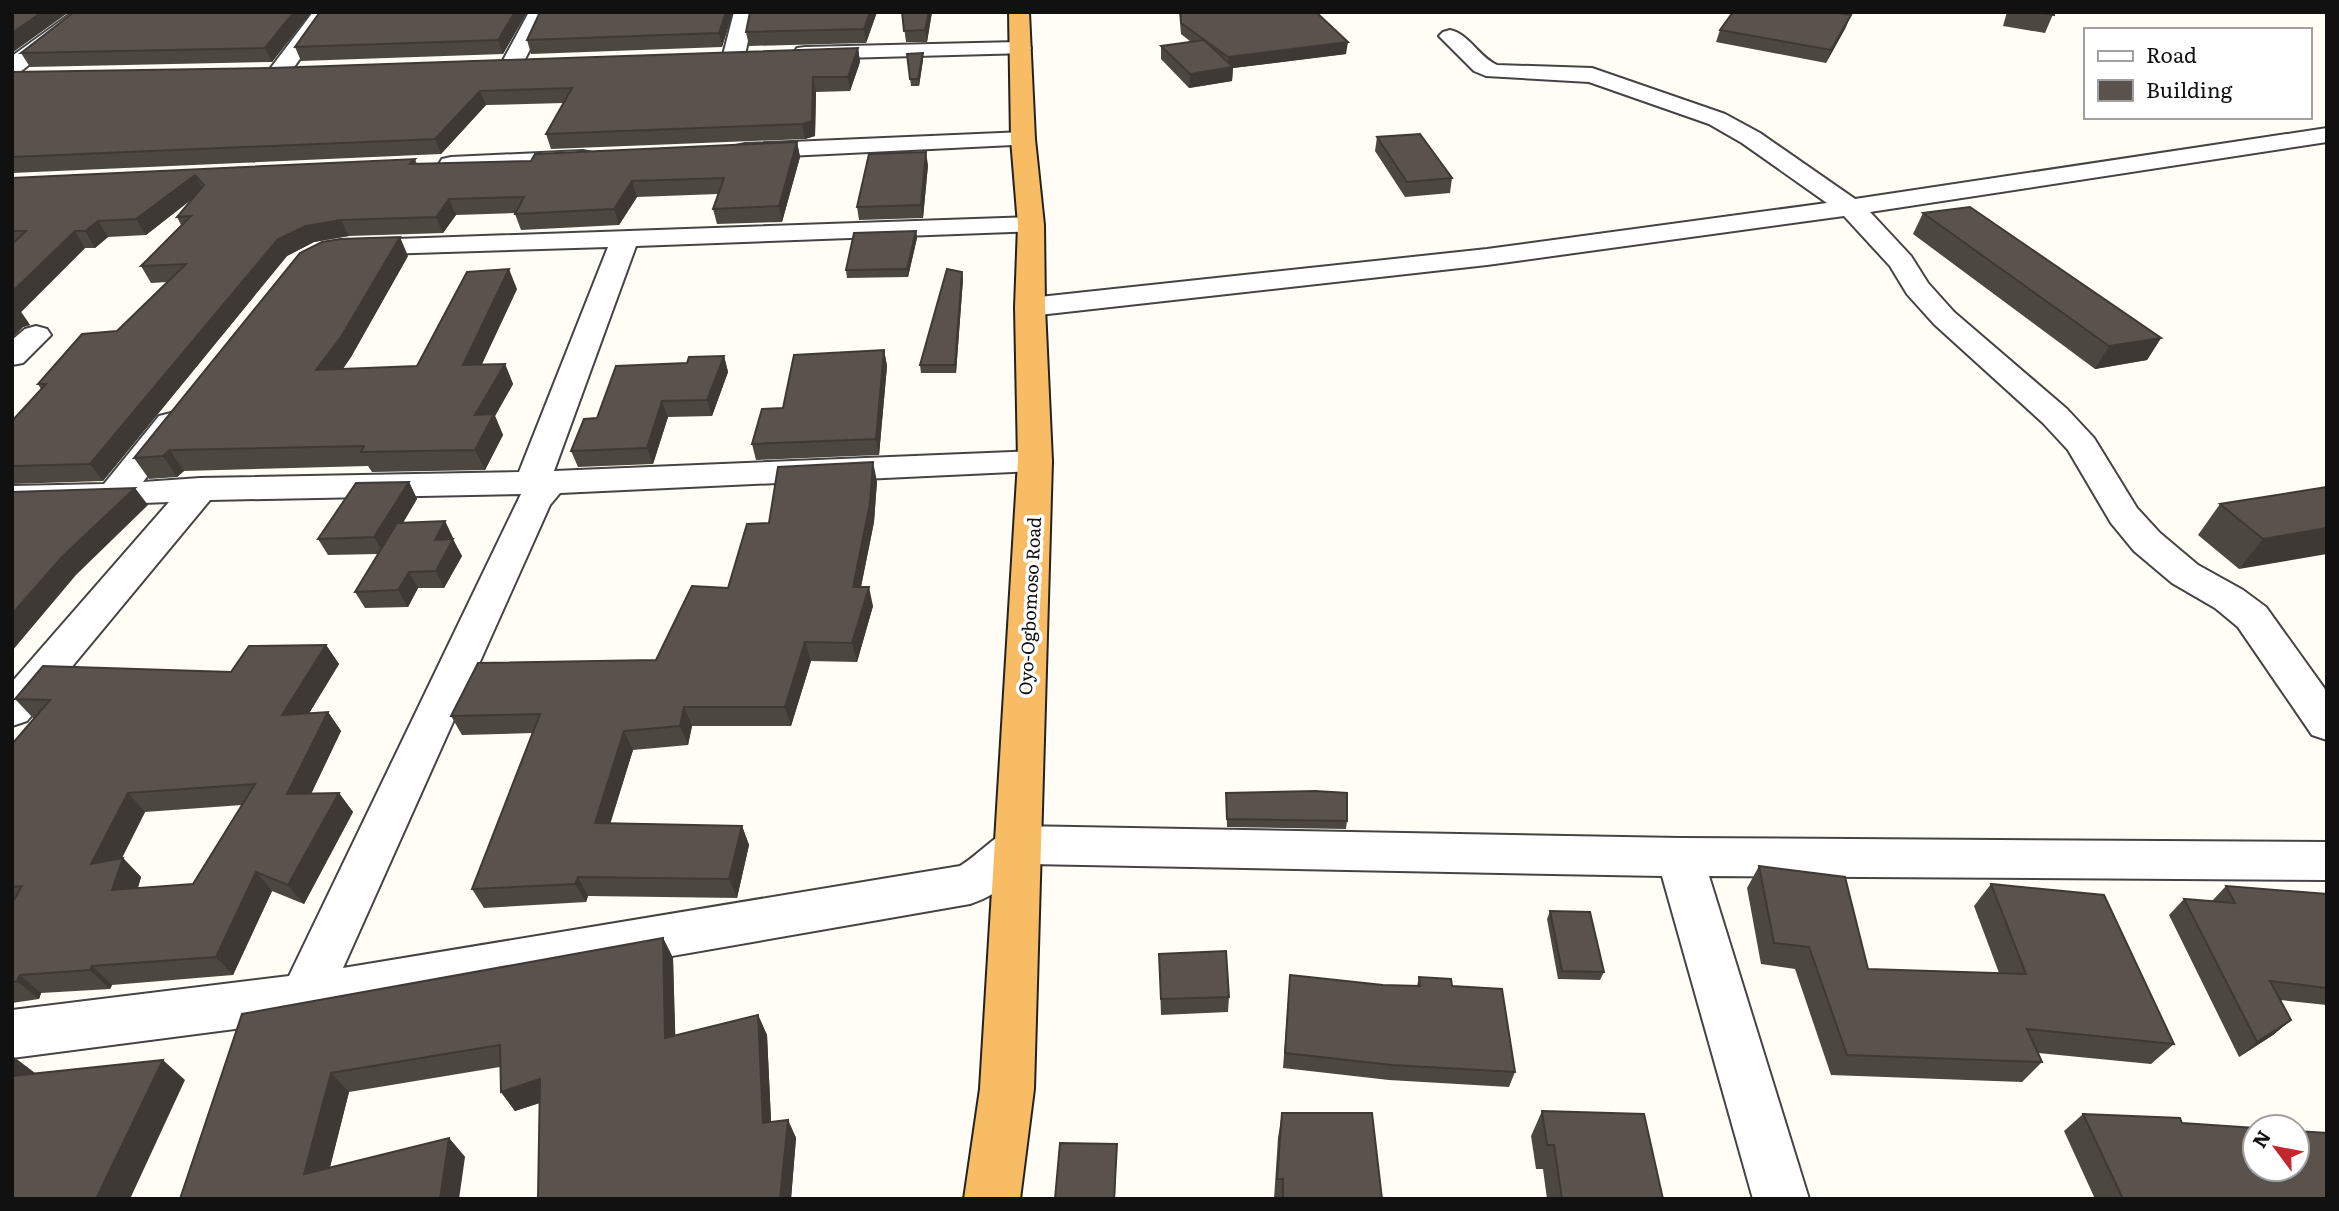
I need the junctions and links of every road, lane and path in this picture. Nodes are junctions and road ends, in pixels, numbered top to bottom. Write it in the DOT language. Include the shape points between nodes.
graph roads {
  1 [pos="86,12"];
  2 [pos="324,12"];
  3 [pos="539,12"];
  4 [pos="744,12"];
  5 [pos="1020,30"];
  6 [pos="1450,36"];
  7 [pos="762,54"];
  8 [pos="789,54"];
  9 [pos="734,55"];
  10 [pos="707,56"];
  11 [pos="540,63"];
  12 [pos="512,64"];
  13 [pos="484,65"];
  14 [pos="12,67"];
  15 [pos="305,72"];
  16 [pos="250,73"];
  17 [pos="278,73"];
  18 [pos="40,77"];
  19 [pos="12,78"];
  20 [pos="2327,135"];
  21 [pos="1023,139"];
  22 [pos="716,152"];
  23 [pos="604,157"];
  24 [pos="422,165"];
  25 [pos="1850,207"];
  26 [pos="1031,225"];
  27 [pos="625,239"];
  28 [pos="324,251"];
  29 [pos="1030,307"];
  30 [pos="36,335"];
  31 [pos="12,356"];
  32 [pos="189,401"];
  33 [pos="1035,461"];
  34 [pos="532,483"];
  35 [pos="200,489"];
  36 [pos="114,495"];
  37 [pos="12,497"];
  38 [pos="12,710"];
  39 [pos="2327,724"];
  40 [pos="1018,845"];
  41 [pos="1680,857"];
  42 [pos="2327,861"];
  43 [pos="305,997"];
  44 [pos="12,1034"];
  45 [pos="992,1199"];
  46 [pos="1781,1199"];
  1 -- 14 [label="street"];
  2 -- 17 [label="street"];
  3 -- 12 [label="street"];
  4 -- 9 [label="street"];
  5 -- 8 [label="street"];
  5 -- 21 [label="highway, Oyo-Ogbomoso Road"];
  6 -- 25 [label="street" via="1482,66 1494,71 1592,75 1717,119"];
  7 -- 9 [label="street"];
  9 -- 10 [label="street"];
  11 -- 12 [label="street"];
  12 -- 13 [label="street"];
  15 -- 17 [label="street"];
  16 -- 17 [label="street"];
  18 -- 19 [label="street"];
  20 -- 25 [label="street"];
  21 -- 22 [label="street"];
  21 -- 26 [label="highway, Oyo-Ogbomoso Road"];
  23 -- 24 [label="street"];
  25 -- 29 [label="street" via="1487,257"];
  25 -- 39 [label="street" via="1944,318 2082,445 2124,515 2147,542 2185,574 2252,617"];
  26 -- 27 [label="street"];
  26 -- 29 [label="highway, Oyo-Ogbomoso Road"];
  27 -- 28 [label="street"];
  27 -- 34 [label="street"];
  29 -- 33 [label="highway, Oyo-Ogbomoso Road"];
  30 -- 31 [label="street"];
  32 -- 36 [label="street"];
  33 -- 34 [label="street"];
  33 -- 40 [label="highway, Oyo-Ogbomoso Road"];
  34 -- 35 [label="street"];
  34 -- 43 [label="street" via="548,484 534,502"];
  35 -- 36 [label="street"];
  35 -- 38 [label="street"];
  36 -- 37 [label="street"];
  40 -- 41 [label="street"];
  40 -- 43 [label="street" via="997,867 970,884"];
  40 -- 45 [label="highway, Oyo-Ogbomoso Road" via="1007,1089"];
  41 -- 42 [label="street"];
  41 -- 46 [label="street"];
  43 -- 44 [label="street"];
}
